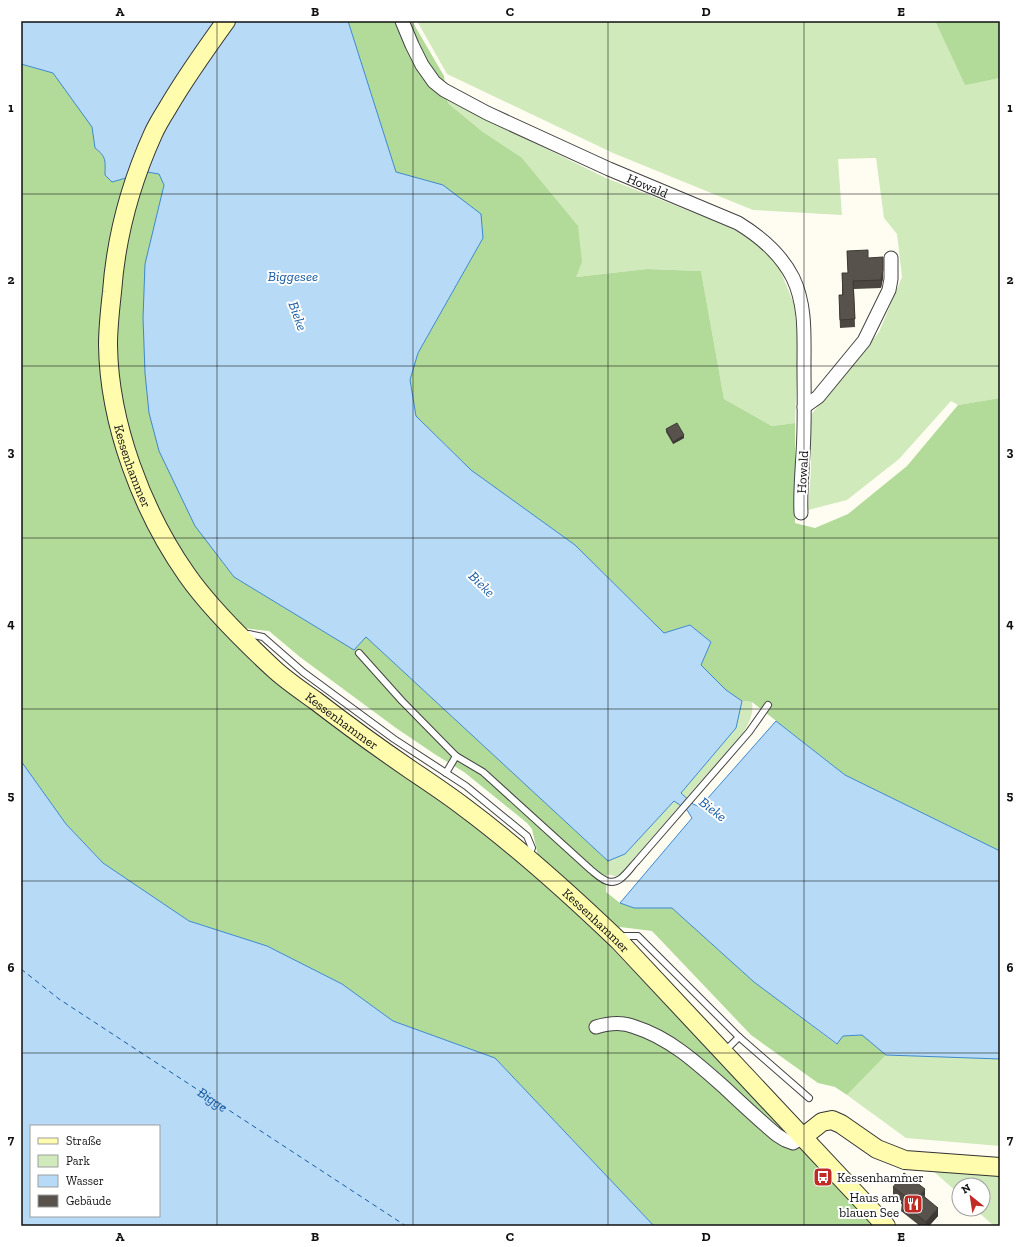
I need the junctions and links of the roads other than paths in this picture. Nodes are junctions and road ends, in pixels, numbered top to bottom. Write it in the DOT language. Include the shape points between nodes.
graph roads {
  1 [pos="226,21"];
  2 [pos="402,21"];
  3 [pos="891,258"];
  4 [pos="804,407"];
  5 [pos="800,513"];
  6 [pos="242,638"];
  7 [pos="358,653"];
  8 [pos="768,705"];
  9 [pos="456,756"];
  10 [pos="446,773"];
  11 [pos="527,858"];
  12 [pos="619,941"];
  13 [pos="596,1027"];
  14 [pos="738,1037"];
  15 [pos="724,1052"];
  16 [pos="809,1098"];
  17 [pos="803,1137"];
  18 [pos="1000,1167"];
  19 [pos="886,1226"];
  1 -- 6 [label="main road, Kessenhammer" via="184,79 153,133 133,184 114,261 108,346 110,378 118,420 140,490 170,549 188,577"];
  2 -- 4 [label="street, Howald" via="422,65 434,82 444,90 487,113 609,169 738,223 770,245 793,278 800,297 804,328"];
  3 -- 4 [label="street" via="889,290 864,341 818,397"];
  4 -- 5 [label="street, Howald"];
  6 -- 10 [label="lane" via="249,634 263,637 304,672 394,739"];
  6 -- 11 [label="main road, Kessenhammer" via="276,671 357,732 464,806"];
  7 -- 9 [label="lane"];
  8 -- 9 [label="lane" via="749,732 619,881 607,881 591,870 483,772"];
  9 -- 10 [label="lane"];
  10 -- 11 [label="lane" via="528,836 532,848"];
  11 -- 12 [label="main road, Kessenhammer"];
  12 -- 14 [label="lane" via="624,936 638,936"];
  12 -- 15 [label="main road, Kessenhammer"];
  13 -- 17 [label="street" via="614,1023 634,1026 653,1034 706,1071 777,1135 793,1143"];
  14 -- 15 [label="lane"];
  14 -- 16 [label="lane"];
  15 -- 17 [label="main road, Kessenhammer"];
  17 -- 18 [label="main road" via="822,1122 832,1120 877,1149 905,1160"];
  17 -- 19 [label="main road, Kessenhammer"];
}
